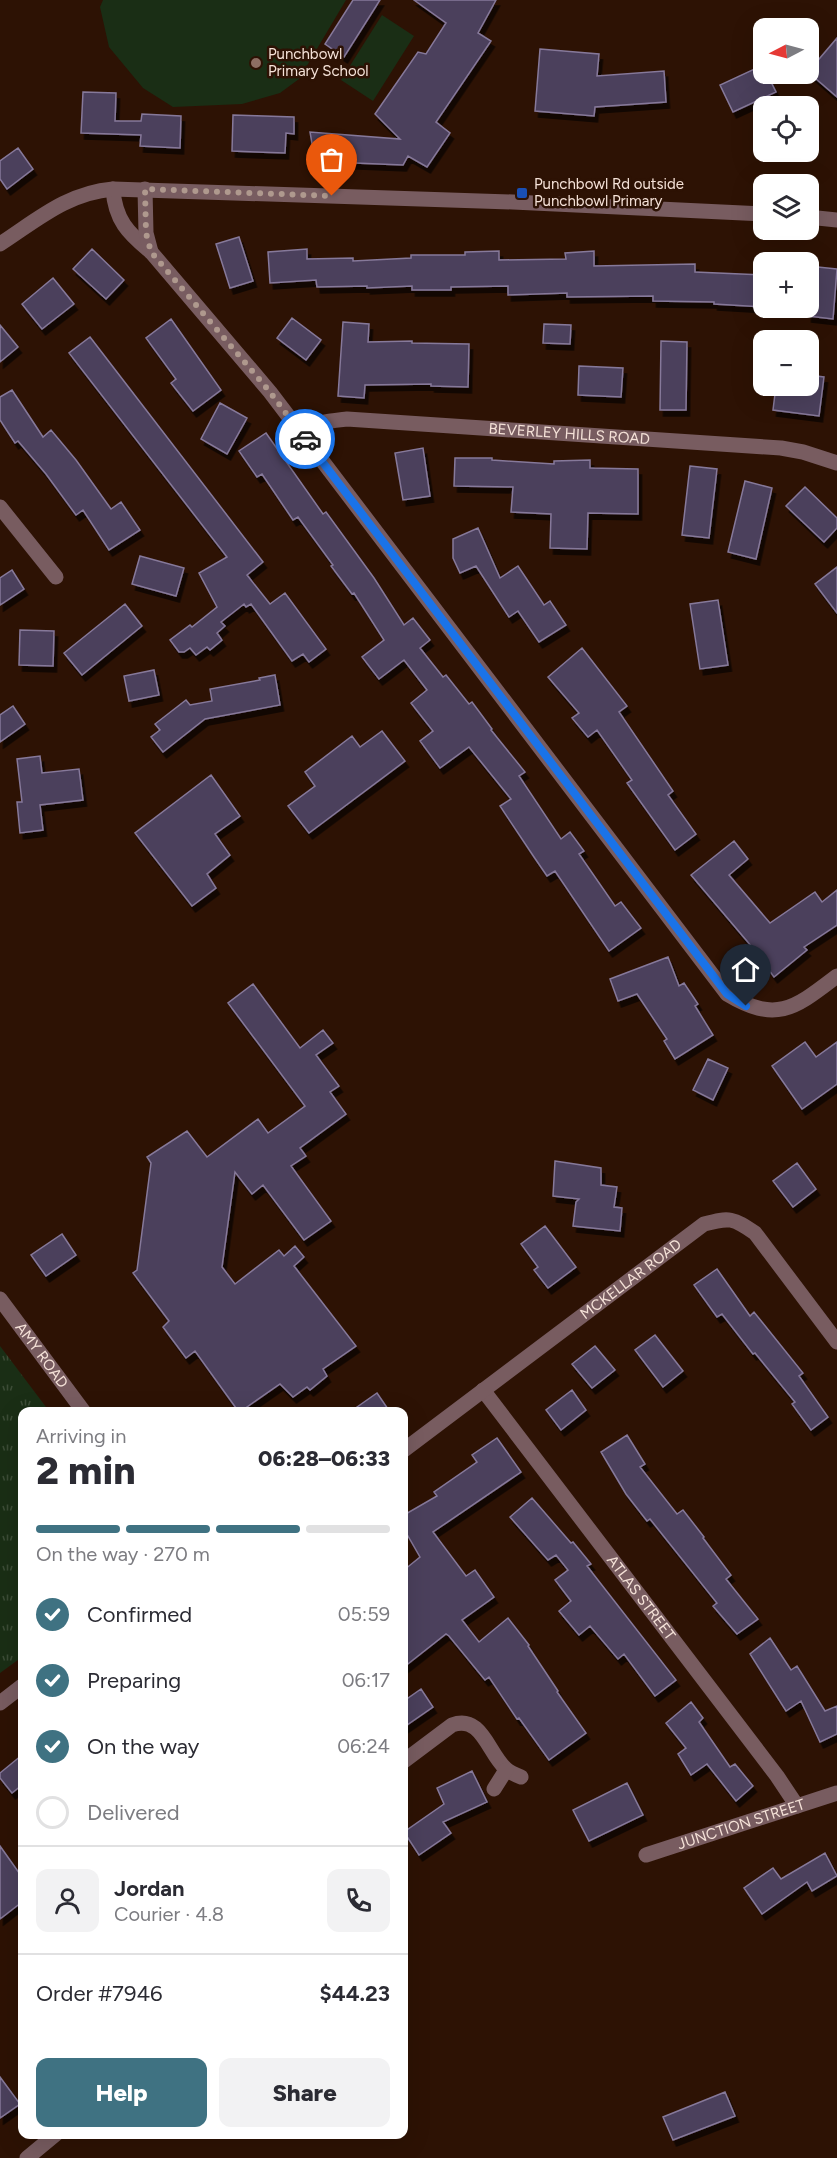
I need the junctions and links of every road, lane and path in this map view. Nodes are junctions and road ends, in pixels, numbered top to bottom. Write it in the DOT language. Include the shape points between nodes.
graph roads {
  1 [pos="113,189"];
  2 [pos="145,189"];
  3 [pos="753,213"];
  4 [pos="819,218"];
  5 [pos="837,220"];
  6 [pos="0,244"];
  7 [pos="151,252"];
  8 [pos="300,432"];
  9 [pos="837,463"];
  10 [pos="0,507"];
  11 [pos="56,577"];
  12 [pos="837,976"];
  13 [pos="0,1299"];
  14 [pos="837,1342"];
  15 [pos="483,1390"];
  16 [pos="80,1407"];
  17 [pos="408,1447"];
  18 [pos="18,1689"];
  19 [pos="0,1703"];
  20 [pos="408,1758"];
  21 [pos="506,1770"];
  22 [pos="521,1777"];
  23 [pos="494,1789"];
  24 [pos="837,1793"];
  25 [pos="797,1806"];
  26 [pos="646,1855"];
  27 [pos="50,2139"];
  28 [pos="27,2158"];
  1 -- 2 [label="street"];
  1 -- 6 [label="street" via="78,195"];
  1 -- 7 [label="street" via="119,217 131,235"];
  2 -- 3 [label="street"];
  2 -- 7 [label="street" via="146,233"];
  4 -- 5 [label="street"];
  7 -- 8 [label="street"];
  8 -- 9 [label="street, BEVERLEY HILLS ROAD" via="308,426 347,419 781,448"];
  8 -- 12 [label="street" via="727,994 746,1006 784,1009 806,1000"];
  10 -- 11 [label="street"];
  13 -- 16 [label="street, AMY ROAD"];
  14 -- 15 [label="street, MCKELLAR ROAD" via="755,1233 738,1221 724,1219 704,1224"];
  15 -- 17 [label="street, MCKELLAR ROAD"];
  15 -- 25 [label="street, ATLAS STREET"];
  18 -- 19 [label="street"];
  20 -- 21 [label="street" via="452,1725 469,1722"];
  21 -- 22 [label="street"];
  21 -- 23 [label="street"];
  24 -- 25 [label="street, JUNCTION STREET"];
  25 -- 26 [label="street, JUNCTION STREET"];
  27 -- 28 [label="street"];
}
